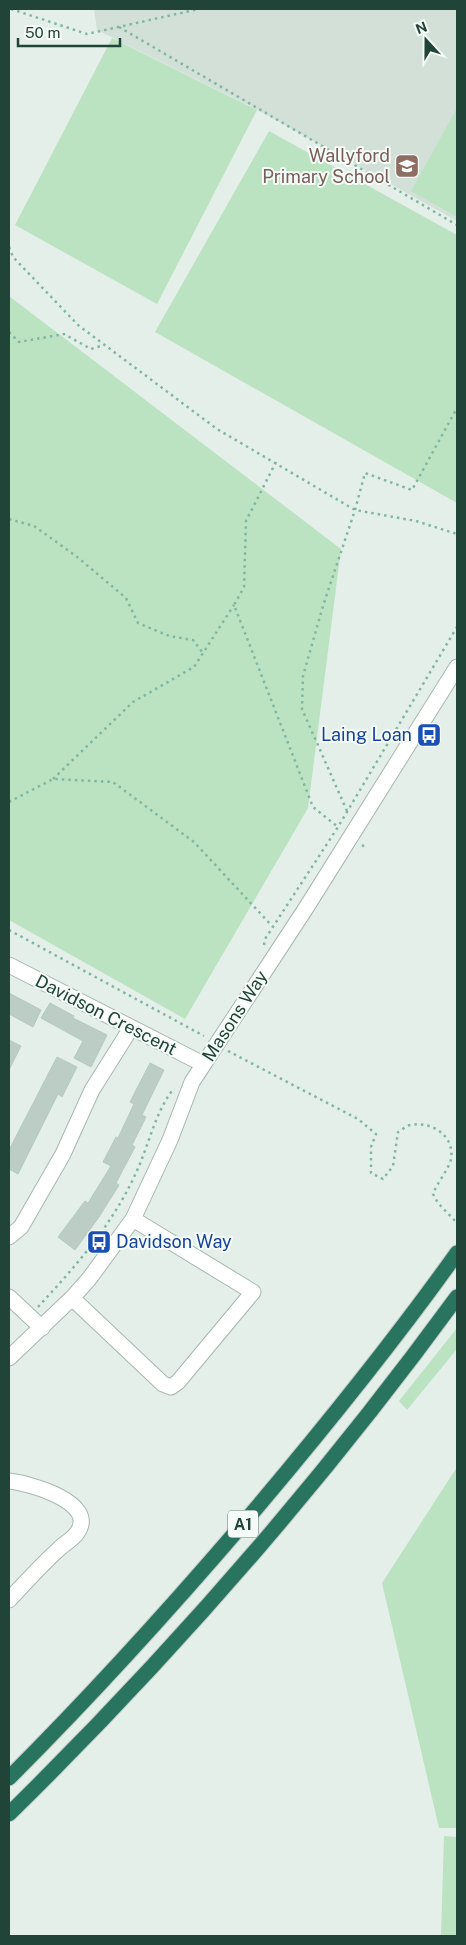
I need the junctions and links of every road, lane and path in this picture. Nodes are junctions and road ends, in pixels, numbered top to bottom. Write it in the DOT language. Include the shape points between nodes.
graph roads {
  1 [pos="11,9"];
  2 [pos="200,9"];
  3 [pos="120,26"];
  4 [pos="457,225"];
  5 [pos="9,247"];
  6 [pos="9,332"];
  7 [pos="104,345"];
  8 [pos="457,408"];
  9 [pos="276,462"];
  10 [pos="355,510"];
  11 [pos="9,519"];
  12 [pos="457,534"];
  13 [pos="234,605"];
  14 [pos="457,628"];
  15 [pos="203,653"];
  16 [pos="457,667"];
  17 [pos="452,690"];
  18 [pos="383,754"];
  19 [pos="53,780"];
  20 [pos="9,802"];
  21 [pos="348,811"];
  22 [pos="338,827"];
  23 [pos="272,927"];
  24 [pos="9,930"];
  25 [pos="9,965"];
  26 [pos="131,1028"];
  27 [pos="216,1044"];
  28 [pos="203,1064"];
  29 [pos="133,1219"];
  30 [pos="457,1222"];
  31 [pos="9,1237"];
  32 [pos="457,1253"];
  33 [pos="9,1297"];
  34 [pos="457,1297"];
  35 [pos="72,1298"];
  36 [pos="42,1328"];
  37 [pos="9,1358"];
  38 [pos="9,1481"];
  39 [pos="9,1600"];
  40 [pos="9,1778"];
  41 [pos="9,1814"];
  1 -- 3 [label="path" via="87,34"];
  2 -- 3 [label="path"];
  3 -- 4 [label="path"];
  5 -- 7 [label="path" via="13,256 78,325"];
  6 -- 7 [label="path" via="19,342 64,334 91,349"];
  7 -- 9 [label="path" via="217,429"];
  8 -- 10 [label="path" via="412,490 365,473"];
  9 -- 10 [label="path"];
  9 -- 13 [label="path" via="246,521 244,586"];
  10 -- 12 [label="path" via="416,521"];
  10 -- 21 [label="path" via="304,676 302,709"];
  11 -- 15 [label="path" via="34,526 76,556 126,598 138,623 169,636 193,640"];
  13 -- 15 [label="path"];
  13 -- 22 [label="path" via="313,807"];
  14 -- 18 [label="path"];
  15 -- 19 [label="path" via="194,667 132,702"];
  16 -- 17 [label="street, Masons Way"];
  17 -- 27 [label="street, Masons Way"];
  19 -- 20 [label="path"];
  19 -- 23 [label="path" via="113,782 194,842"];
  24 -- 27 [label="path"];
  25 -- 26 [label="street, Davidson Crescent"];
  26 -- 28 [label="street, Davidson Crescent"];
  26 -- 31 [label="street" via="92,1090 63,1154 21,1227"];
  27 -- 28 [label="street, Masons Way"];
  27 -- 30 [label="path" via="358,1119 376,1134 371,1147 371,1173 383,1178 393,1166 398,1132 410,1125 430,1125 444,1133 451,1145 450,1160 433,1194"];
  28 -- 29 [label="street, Masons Way" via="192,1082 170,1140"];
  29 -- 35 [label="street, Masons Way"];
  29 -- 35 [label="street" via="253,1292 175,1386 166,1387"];
  32 -- 40 [label="highway, A1" via="336,1411 240,1527 173,1605"];
  33 -- 36 [label="street"];
  34 -- 41 [label="highway, A1" via="360,1422 248,1557 118,1702"];
  35 -- 36 [label="street, Masons Way"];
  36 -- 37 [label="street, Masons Way"];
  38 -- 39 [label="street" via="22,1482 59,1495 77,1510 80,1521 78,1532"];
}
